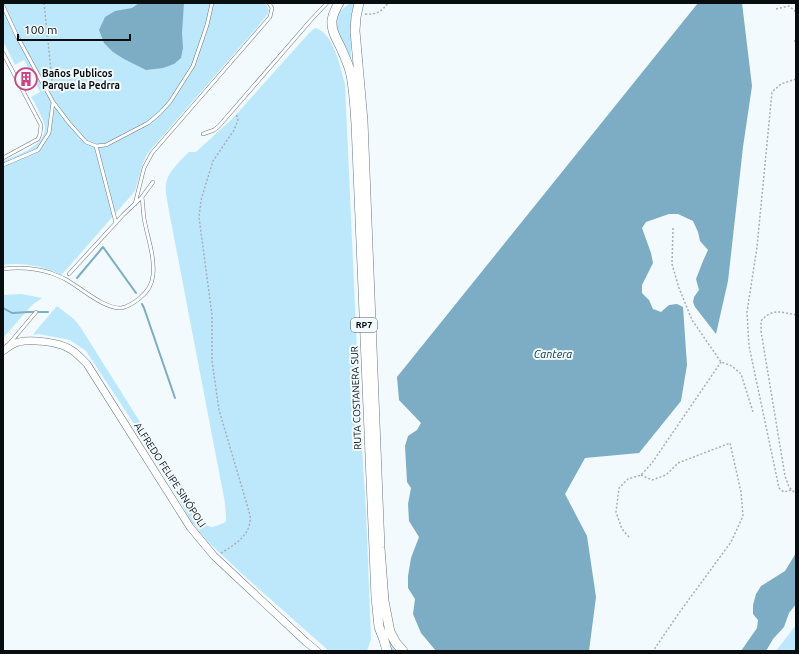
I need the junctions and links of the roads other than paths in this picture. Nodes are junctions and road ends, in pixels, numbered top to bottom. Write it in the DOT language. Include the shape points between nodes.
graph roads {
  1 [pos="212,3"];
  2 [pos="269,3"];
  3 [pos="328,3"];
  4 [pos="339,3"];
  5 [pos="359,3"];
  6 [pos="3,6"];
  7 [pos="3,53"];
  8 [pos="53,102"];
  9 [pos="203,134"];
  10 [pos="96,146"];
  11 [pos="3,158"];
  12 [pos="3,166"];
  13 [pos="153,182"];
  14 [pos="142,197"];
  15 [pos="135,204"];
  16 [pos="116,223"];
  17 [pos="3,269"];
  18 [pos="69,274"];
  19 [pos="36,312"];
  20 [pos="3,351"];
  21 [pos="317,651"];
  22 [pos="387,651"];
  23 [pos="403,651"];
  1 -- 10 [label="lane" via="193,66 170,102 148,123 106,145"];
  2 -- 15 [label="lane" via="272,8 270,17 148,160"];
  3 -- 9 [label="lane" via="219,126"];
  4 -- 22 [label="main road, RUTA COSTANERA SUR / RP7" via="332,25 346,58 354,93 376,597 379,626"];
  5 -- 23 [label="main road, RUTA COSTANERA SUR / RP7" via="355,31 363,121 380,548 384,601 390,632"];
  6 -- 8 [label="lane"];
  7 -- 11 [label="lane" via="41,125 38,139"];
  8 -- 10 [label="lane" via="86,142"];
  8 -- 12 [label="lane" via="49,133 38,150"];
  10 -- 16 [label="lane"];
  13 -- 14 [label="lane"];
  14 -- 15 [label="lane"];
  14 -- 17 [label="lane" via="153,274 148,291 132,304 122,308 112,307 52,273 37,269"];
  15 -- 16 [label="lane"];
  16 -- 18 [label="lane"];
  19 -- 20 [label="lane"];
  20 -- 21 [label="street, ALFREDO FELIPE SINÓPOLI" via="13,344 31,340 68,347 82,358 190,527 214,556"];
}
